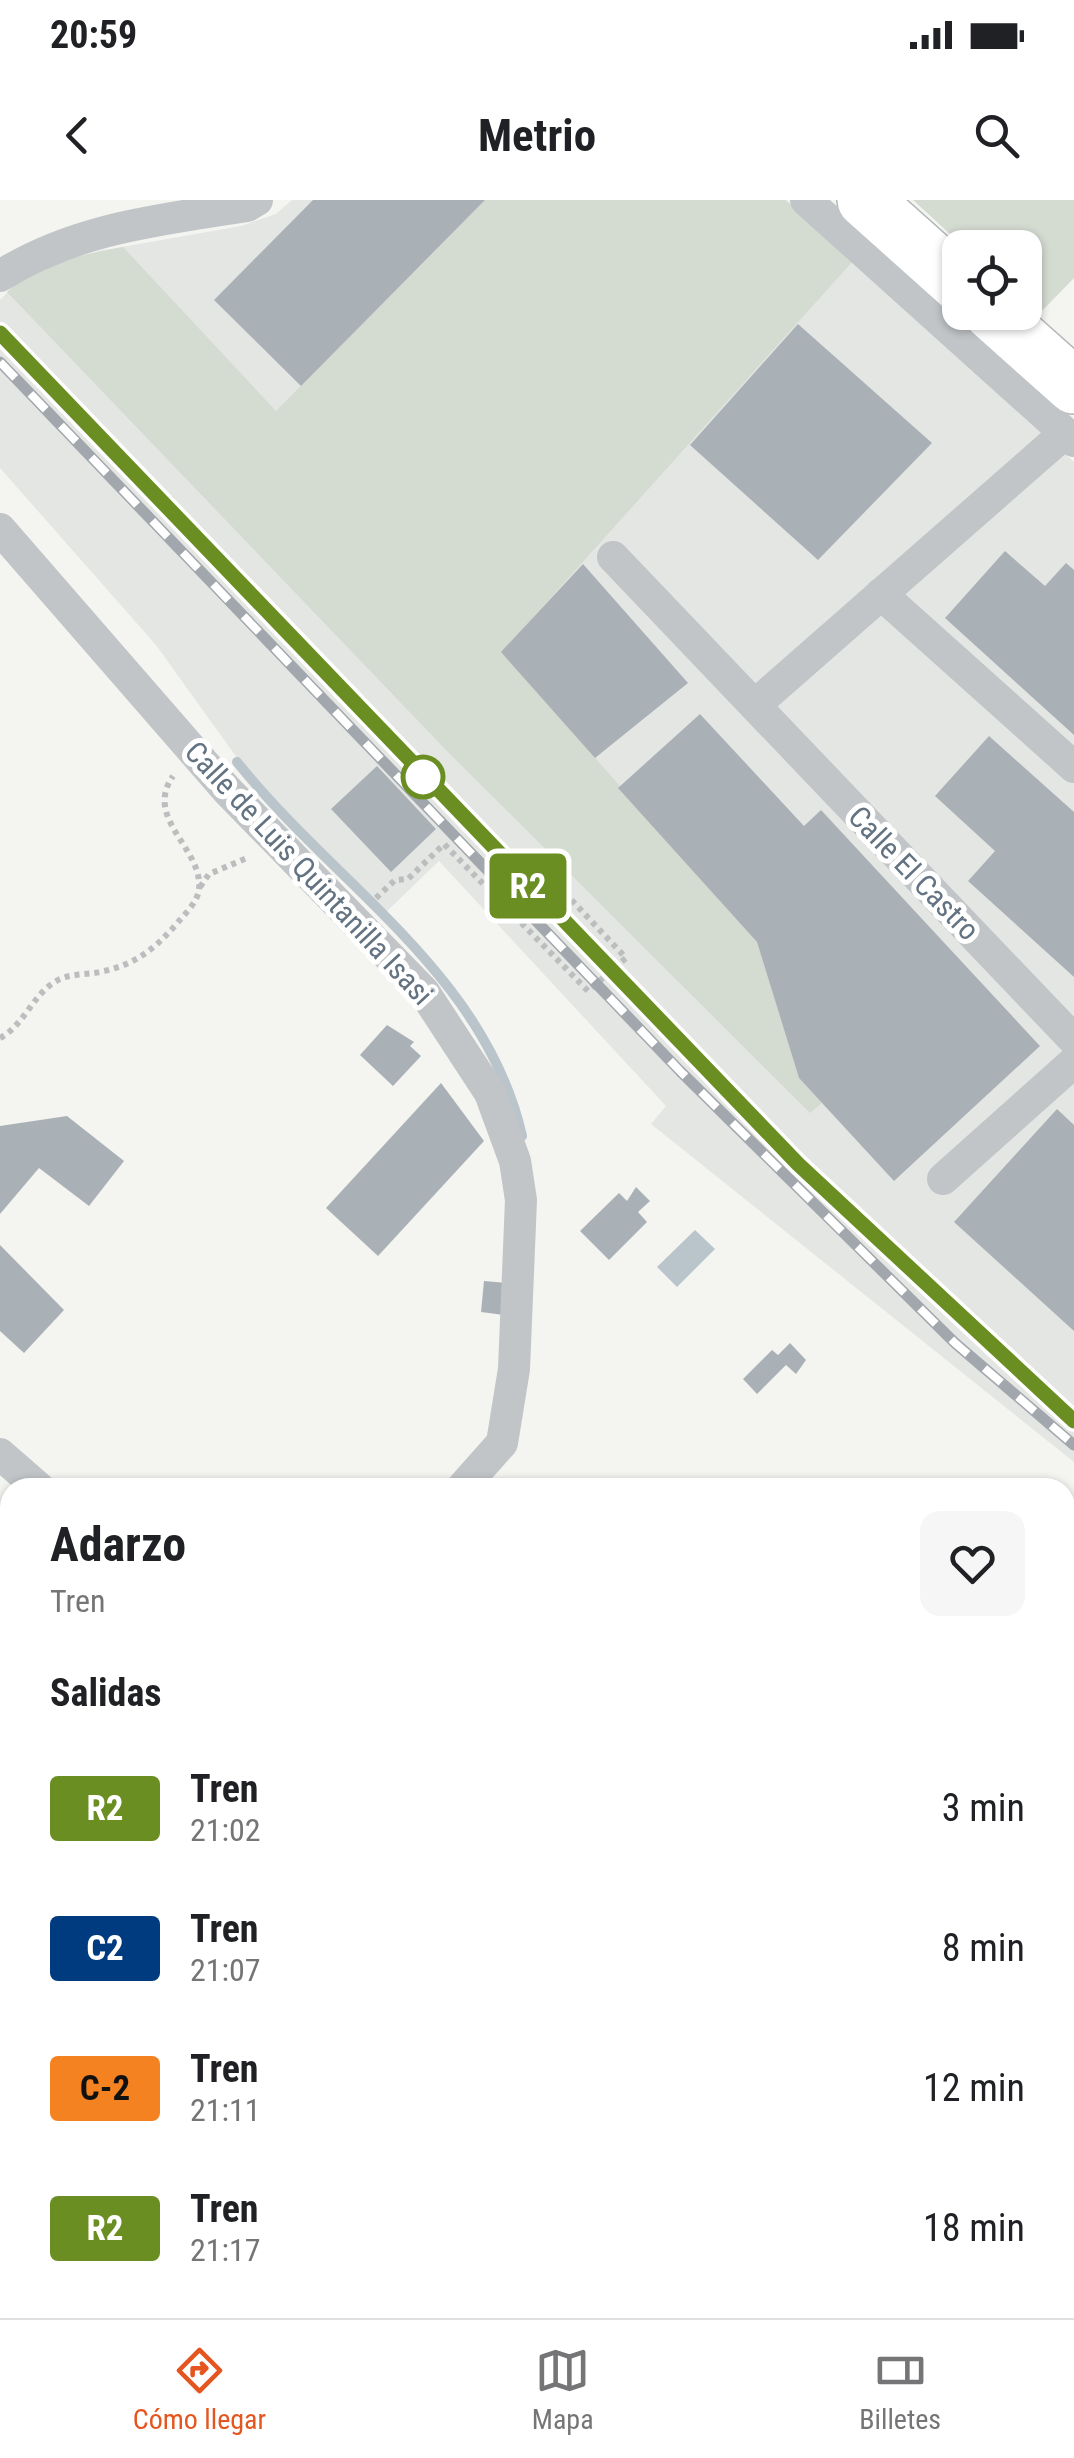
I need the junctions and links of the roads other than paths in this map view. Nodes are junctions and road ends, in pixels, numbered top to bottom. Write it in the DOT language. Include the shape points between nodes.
graph roads {
  1 [pos="257,200"];
  2 [pos="806,200"];
  3 [pos="864,200"];
  4 [pos="942,269"];
  5 [pos="0,276"];
  6 [pos="1004,330"];
  7 [pos="1071,420"];
  8 [pos="0,528"];
  9 [pos="613,557"];
  10 [pos="881,594"];
  11 [pos="754,705"];
  12 [pos="1074,767"];
  13 [pos="1072,1061"];
  14 [pos="943,1179"];
  15 [pos="0,1454"];
  16 [pos="27,1478"];
  17 [pos="471,1478"];
  1 -- 5 [label="street" via="96,231 42,250"];
  2 -- 7 [label="street"];
  3 -- 4 [label="highway"];
  6 -- 7 [label="highway"];
  7 -- 10 [label="street"];
  8 -- 17 [label="street, Calle de Luis Quintanilla Isasi" via="226,790 424,992 490,1092 516,1160 521,1200 515,1352 507,1431"];
  9 -- 11 [label="street, Calle El Castro"];
  10 -- 11 [label="street"];
  10 -- 12 [label="street"];
  11 -- 13 [label="street, Calle El Castro"];
  13 -- 14 [label="street"];
  15 -- 16 [label="street"];
}
